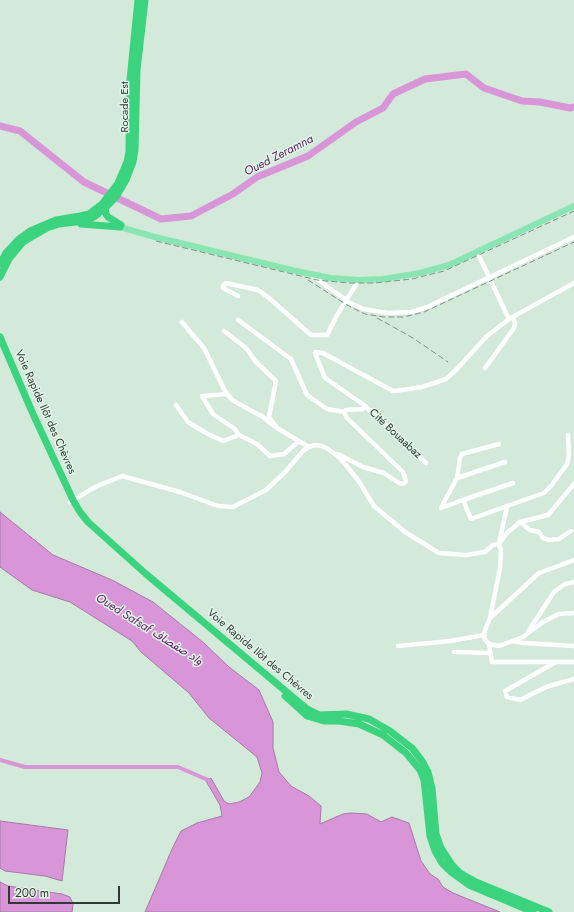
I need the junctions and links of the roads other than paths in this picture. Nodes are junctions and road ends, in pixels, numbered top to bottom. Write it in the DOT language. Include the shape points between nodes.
graph roads {
  1 [pos="138,0"];
  2 [pos="144,0"];
  3 [pos="118,188"];
  4 [pos="105,206"];
  5 [pos="574,206"];
  6 [pos="87,215"];
  7 [pos="59,224"];
  8 [pos="121,226"];
  9 [pos="574,238"];
  10 [pos="477,252"];
  11 [pos="0,264"];
  12 [pos="310,274"];
  13 [pos="0,277"];
  14 [pos="490,277"];
  15 [pos="359,280"];
  16 [pos="574,283"];
  17 [pos="238,296"];
  18 [pos="346,300"];
  19 [pos="511,318"];
  20 [pos="238,320"];
  21 [pos="182,322"];
  22 [pos="224,331"];
  23 [pos="0,337"];
  24 [pos="0,350"];
  25 [pos="485,368"];
  26 [pos="227,394"];
  27 [pos="176,405"];
  28 [pos="364,405"];
  29 [pos="344,412"];
  30 [pos="277,428"];
  31 [pos="239,435"];
  32 [pos="568,435"];
  33 [pos="299,441"];
  34 [pos="499,444"];
  35 [pos="309,446"];
  36 [pos="328,449"];
  37 [pos="505,462"];
  38 [pos="426,463"];
  39 [pos="457,478"];
  40 [pos="513,483"];
  41 [pos="574,484"];
  42 [pos="463,500"];
  43 [pos="72,501"];
  44 [pos="507,506"];
  45 [pos="520,522"];
  46 [pos="571,531"];
  47 [pos="499,544"];
  48 [pos="574,560"];
  49 [pos="574,582"];
  50 [pos="574,613"];
  51 [pos="490,618"];
  52 [pos="527,634"];
  53 [pos="484,635"];
  54 [pos="512,641"];
  55 [pos="489,644"];
  56 [pos="398,646"];
  57 [pos="574,646"];
  58 [pos="454,652"];
  59 [pos="490,653"];
  60 [pos="556,662"];
  61 [pos="574,662"];
  62 [pos="574,679"];
  63 [pos="533,912"];
  64 [pos="549,912"];
  1 -- 3 [label="highway, Rocade Est" via="130,80 129,152"];
  2 -- 3 [label="highway, Rocade Est" via="137,70 135,150 132,167"];
  3 -- 4 [label="highway, Rocade Est"];
  4 -- 6 [label="highway, Rocade Est"];
  4 -- 8 [label="highway" via="108,217"];
  5 -- 10 [label="main road"];
  6 -- 7 [label="highway" via="83,221"];
  6 -- 8 [label="highway"];
  6 -- 11 [label="highway" via="56,220 30,231 6,253"];
  7 -- 8 [label="highway"];
  7 -- 13 [label="highway" via="23,242 9,259"];
  8 -- 12 [label="main road" via="155,237"];
  9 -- 14 [label="street"];
  10 -- 14 [label="street"];
  10 -- 15 [label="main road" via="449,265 420,273"];
  12 -- 15 [label="main road"];
  12 -- 18 [label="street"];
  14 -- 18 [label="street" via="425,308 411,312 375,312"];
  14 -- 19 [label="street"];
  15 -- 18 [label="street"];
  16 -- 19 [label="street"];
  17 -- 18 [label="street" via="223,286 226,284 258,290 311,335 319,336 327,335"];
  19 -- 25 [label="street" via="515,323 514,328"];
  19 -- 28 [label="street, Cité Bouaabaz" via="486,337 446,379 422,387 393,390 323,353 316,352 325,378"];
  20 -- 29 [label="street" via="291,359 307,395 327,409"];
  21 -- 26 [label="street" via="204,348"];
  22 -- 30 [label="street" via="247,349 255,361 276,381 269,417"];
  23 -- 43 [label="highway, Voie Rapide Ilôt des Chèvres"];
  24 -- 43 [label="highway, Voie Rapide Ilôt des Chèvres"];
  26 -- 30 [label="street" via="232,400"];
  26 -- 31 [label="street" via="202,396 213,414 235,429"];
  27 -- 31 [label="street" via="188,422 206,433 223,441"];
  28 -- 29 [label="street" via="364,409"];
  28 -- 38 [label="street, Cité Bouaabaz"];
  29 -- 36 [label="street" via="347,418 403,472 406,481 403,484 399,483 384,473 363,467"];
  30 -- 33 [label="street"];
  31 -- 33 [label="street" via="257,444 270,456 284,454"];
  32 -- 44 [label="street" via="567,464 551,486 544,493"];
  33 -- 35 [label="street"];
  34 -- 39 [label="street" via="462,454"];
  35 -- 36 [label="street"];
  35 -- 43 [label="street" via="266,490 233,507 218,506 180,492 122,476 95,487"];
  36 -- 47 [label="street" via="340,458 358,480 374,506 405,532 439,553 466,555 485,552 493,545"];
  37 -- 39 [label="street"];
  39 -- 42 [label="street" via="441,508"];
  40 -- 42 [label="street"];
  41 -- 45 [label="street" via="548,515"];
  42 -- 44 [label="street" via="471,519"];
  43 -- 63 [label="highway, Voie Rapide Ilôt des Chèvres" via="79,518 93,533 140,576 307,716 324,721 359,724 383,735 414,760 424,780 430,836 442,863 469,885"];
  43 -- 64 [label="highway, Voie Rapide Ilôt des Chèvres" via="99,533 307,709 319,715 346,714 369,719 412,748 428,772 436,834 447,860 460,873 476,882"];
  44 -- 47 [label="street"];
  45 -- 46 [label="street" via="549,540 559,539"];
  45 -- 47 [label="street"];
  47 -- 51 [label="street" via="500,568"];
  48 -- 51 [label="street" via="539,572"];
  49 -- 52 [label="street" via="565,584 554,592"];
  50 -- 52 [label="street" via="560,614"];
  51 -- 53 [label="street"];
  52 -- 54 [label="street"];
  53 -- 55 [label="street"];
  53 -- 56 [label="street" via="450,642"];
  54 -- 55 [label="street" via="499,646"];
  54 -- 57 [label="street"];
  55 -- 59 [label="street"];
  58 -- 59 [label="street"];
  59 -- 60 [label="street" via="492,662"];
  60 -- 61 [label="street"];
  60 -- 62 [label="street" via="505,691 506,697 520,700 546,687"];
}
